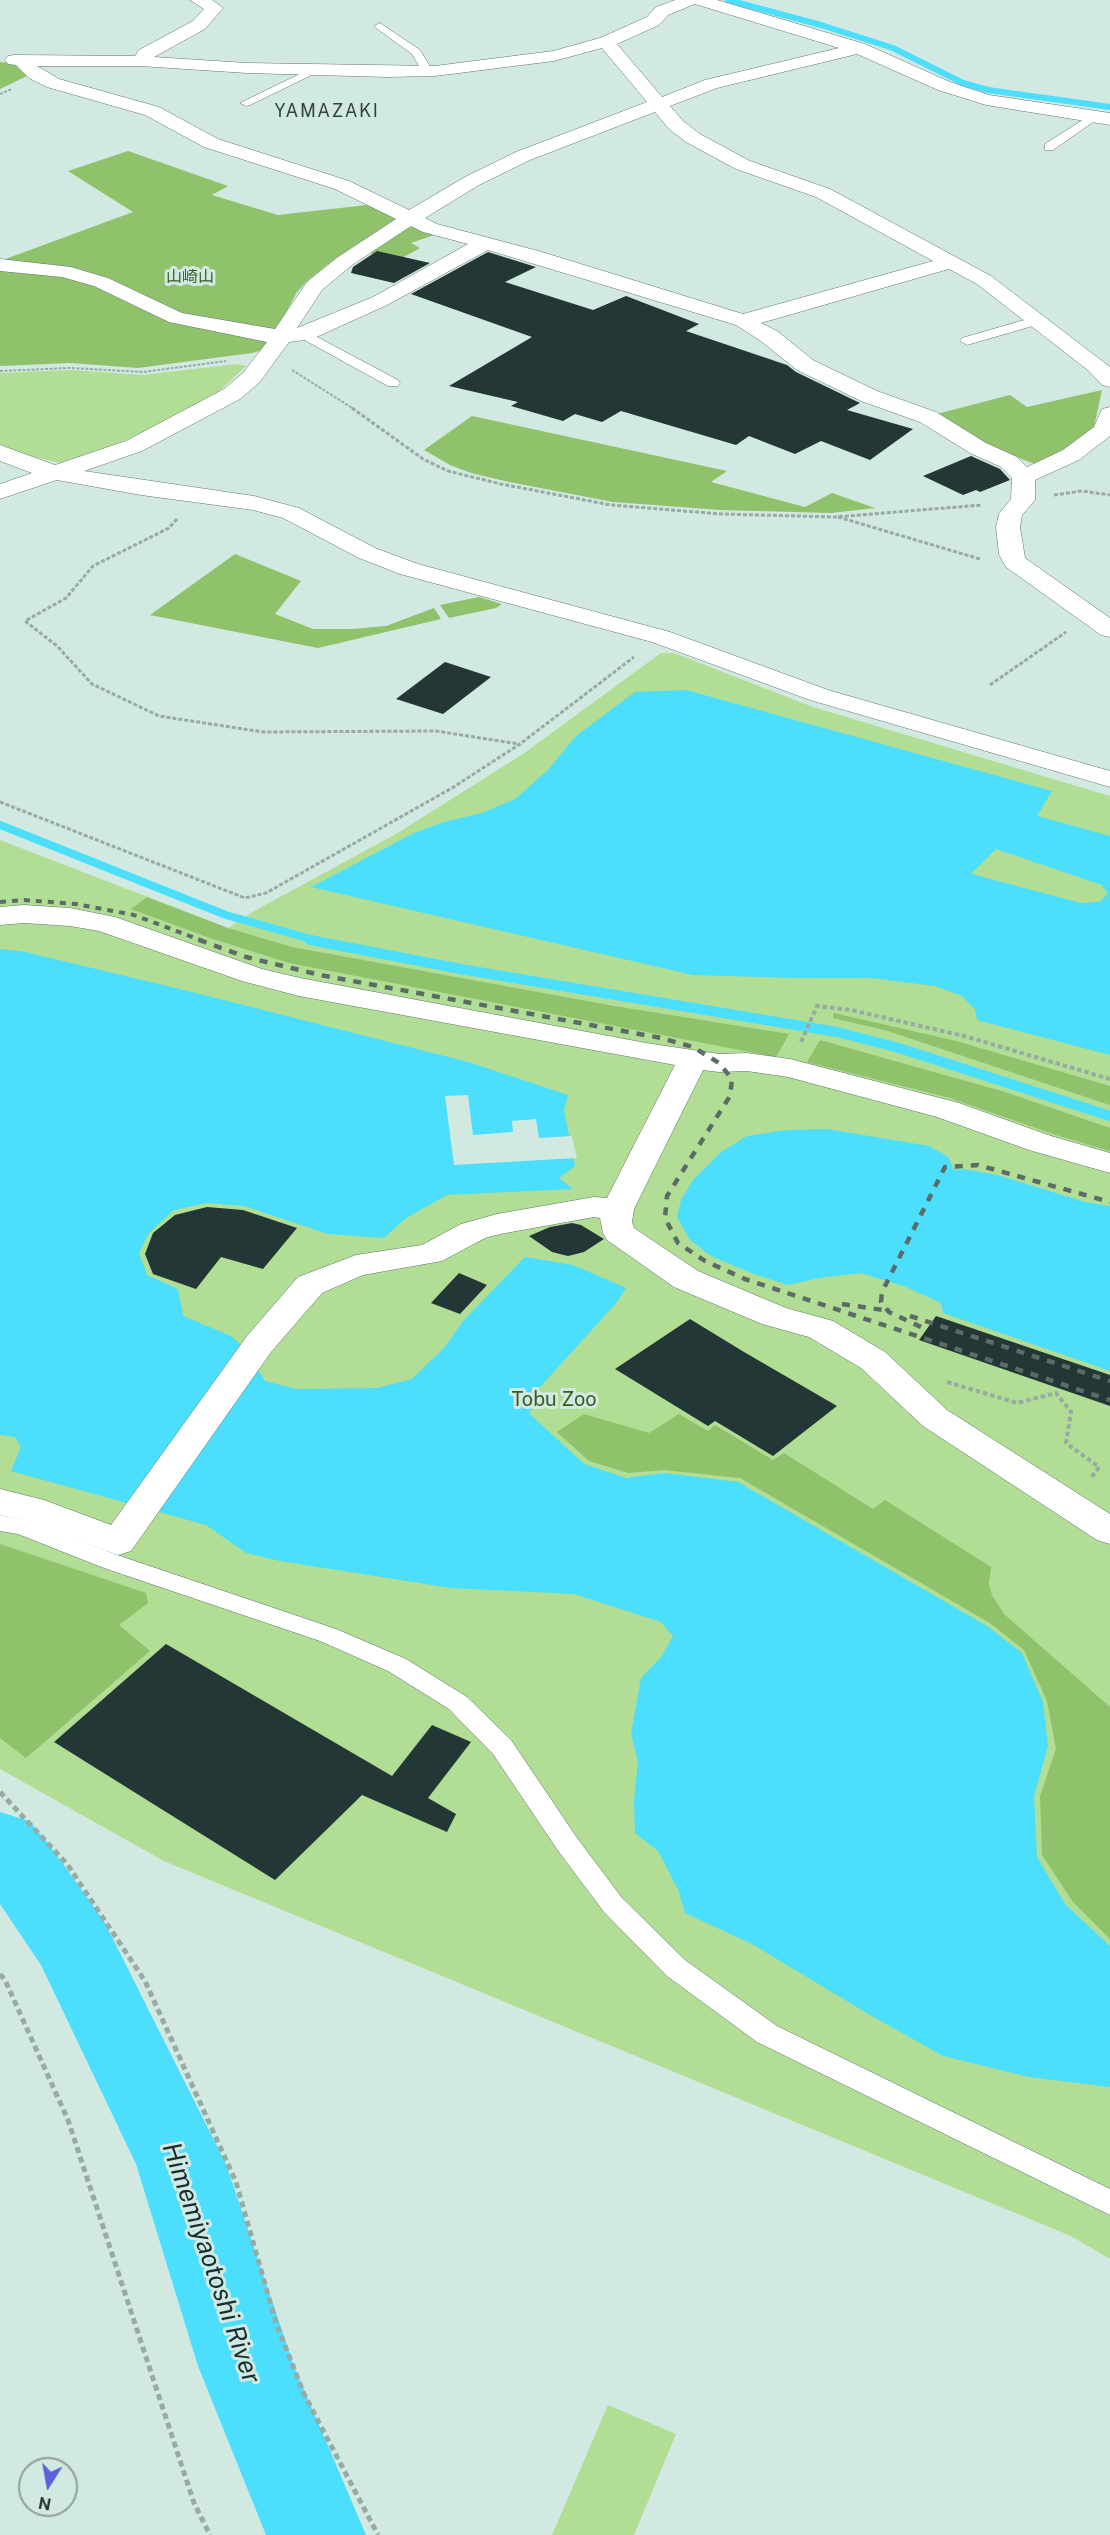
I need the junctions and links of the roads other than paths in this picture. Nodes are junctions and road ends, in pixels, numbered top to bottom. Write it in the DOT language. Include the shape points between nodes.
graph roads {
  1 [pos="199,0"];
  2 [pos="690,0"];
  3 [pos="699,0"];
  4 [pos="380,26"];
  5 [pos="606,42"];
  6 [pos="859,48"];
  7 [pos="0,58"];
  8 [pos="21,60"];
  9 [pos="140,61"];
  10 [pos="314,70"];
  11 [pos="427,71"];
  12 [pos="658,103"];
  13 [pos="246,104"];
  14 [pos="1102,118"];
  15 [pos="1049,147"];
  16 [pos="409,219"];
  17 [pos="484,244"];
  18 [pos="951,262"];
  19 [pos="0,265"];
  20 [pos="1038,320"];
  21 [pos="743,321"];
  22 [pos="304,334"];
  23 [pos="967,341"];
  24 [pos="274,348"];
  25 [pos="1110,380"];
  26 [pos="393,382"];
  27 [pos="1110,414"];
  28 [pos="0,453"];
  29 [pos="56,473"];
  30 [pos="1024,489"];
  31 [pos="0,492"];
  32 [pos="1110,630"];
  33 [pos="1110,778"];
  34 [pos="0,916"];
  35 [pos="693,1060"];
  36 [pos="1110,1163"];
  37 [pos="618,1209"];
  38 [pos="0,1503"];
  39 [pos="0,1523"];
  40 [pos="1110,1531"];
  41 [pos="1110,2204"];
  1 -- 9 [label="street" via="214,8 199,25 145,54"];
  2 -- 5 [label="street"];
  3 -- 6 [label="street"];
  4 -- 11 [label="lane" via="416,52"];
  5 -- 11 [label="street" via="554,56"];
  5 -- 12 [label="street"];
  6 -- 12 [label="street" via="732,77"];
  6 -- 14 [label="street" via="986,100"];
  7 -- 8 [label="street"];
  8 -- 9 [label="street"];
  8 -- 16 [label="street" via="35,74 54,83 152,111 211,143 342,185"];
  9 -- 10 [label="street"];
  10 -- 11 [label="street"];
  10 -- 13 [label="lane"];
  12 -- 16 [label="street" via="504,165"];
  12 -- 18 [label="street" via="693,138 743,165 823,193"];
  14 -- 15 [label="lane"];
  16 -- 17 [label="street"];
  16 -- 24 [label="street" via="314,286"];
  17 -- 21 [label="street" via="535,256"];
  17 -- 22 [label="street" via="380,301"];
  18 -- 20 [label="street" via="984,280"];
  18 -- 21 [label="street"];
  19 -- 24 [label="street" via="74,273 116,288 176,318 261,335"];
  20 -- 23 [label="lane"];
  20 -- 25 [label="street"];
  21 -- 30 [label="street" via="805,365 869,396 928,417 1009,462"];
  22 -- 24 [label="street"];
  22 -- 26 [label="lane"];
  24 -- 29 [label="street" via="251,378 232,394 160,434"];
  27 -- 30 [label="street" via="1104,430"];
  28 -- 29 [label="street"];
  29 -- 31 [label="street"];
  29 -- 33 [label="street" via="254,503 291,513 367,553 409,569 661,637 819,694"];
  30 -- 32 [label="street" via="1008,527 1015,562"];
  34 -- 35 [label="street" via="70,917 105,923 252,975 300,987"];
  35 -- 36 [label="street" via="790,1068 948,1110"];
  35 -- 37 [label="street"];
  37 -- 38 [label="street" via="594,1207 497,1224 473,1231 430,1254 356,1266 310,1285 259,1344 118,1542 31,1509"];
  37 -- 40 [label="street" via="619,1233 686,1280 774,1316 821,1329 873,1360 935,1418"];
  39 -- 41 [label="lane" via="22,1527 317,1632 407,1672 458,1703 502,1747 613,1905 676,1968 767,2034"];
}
